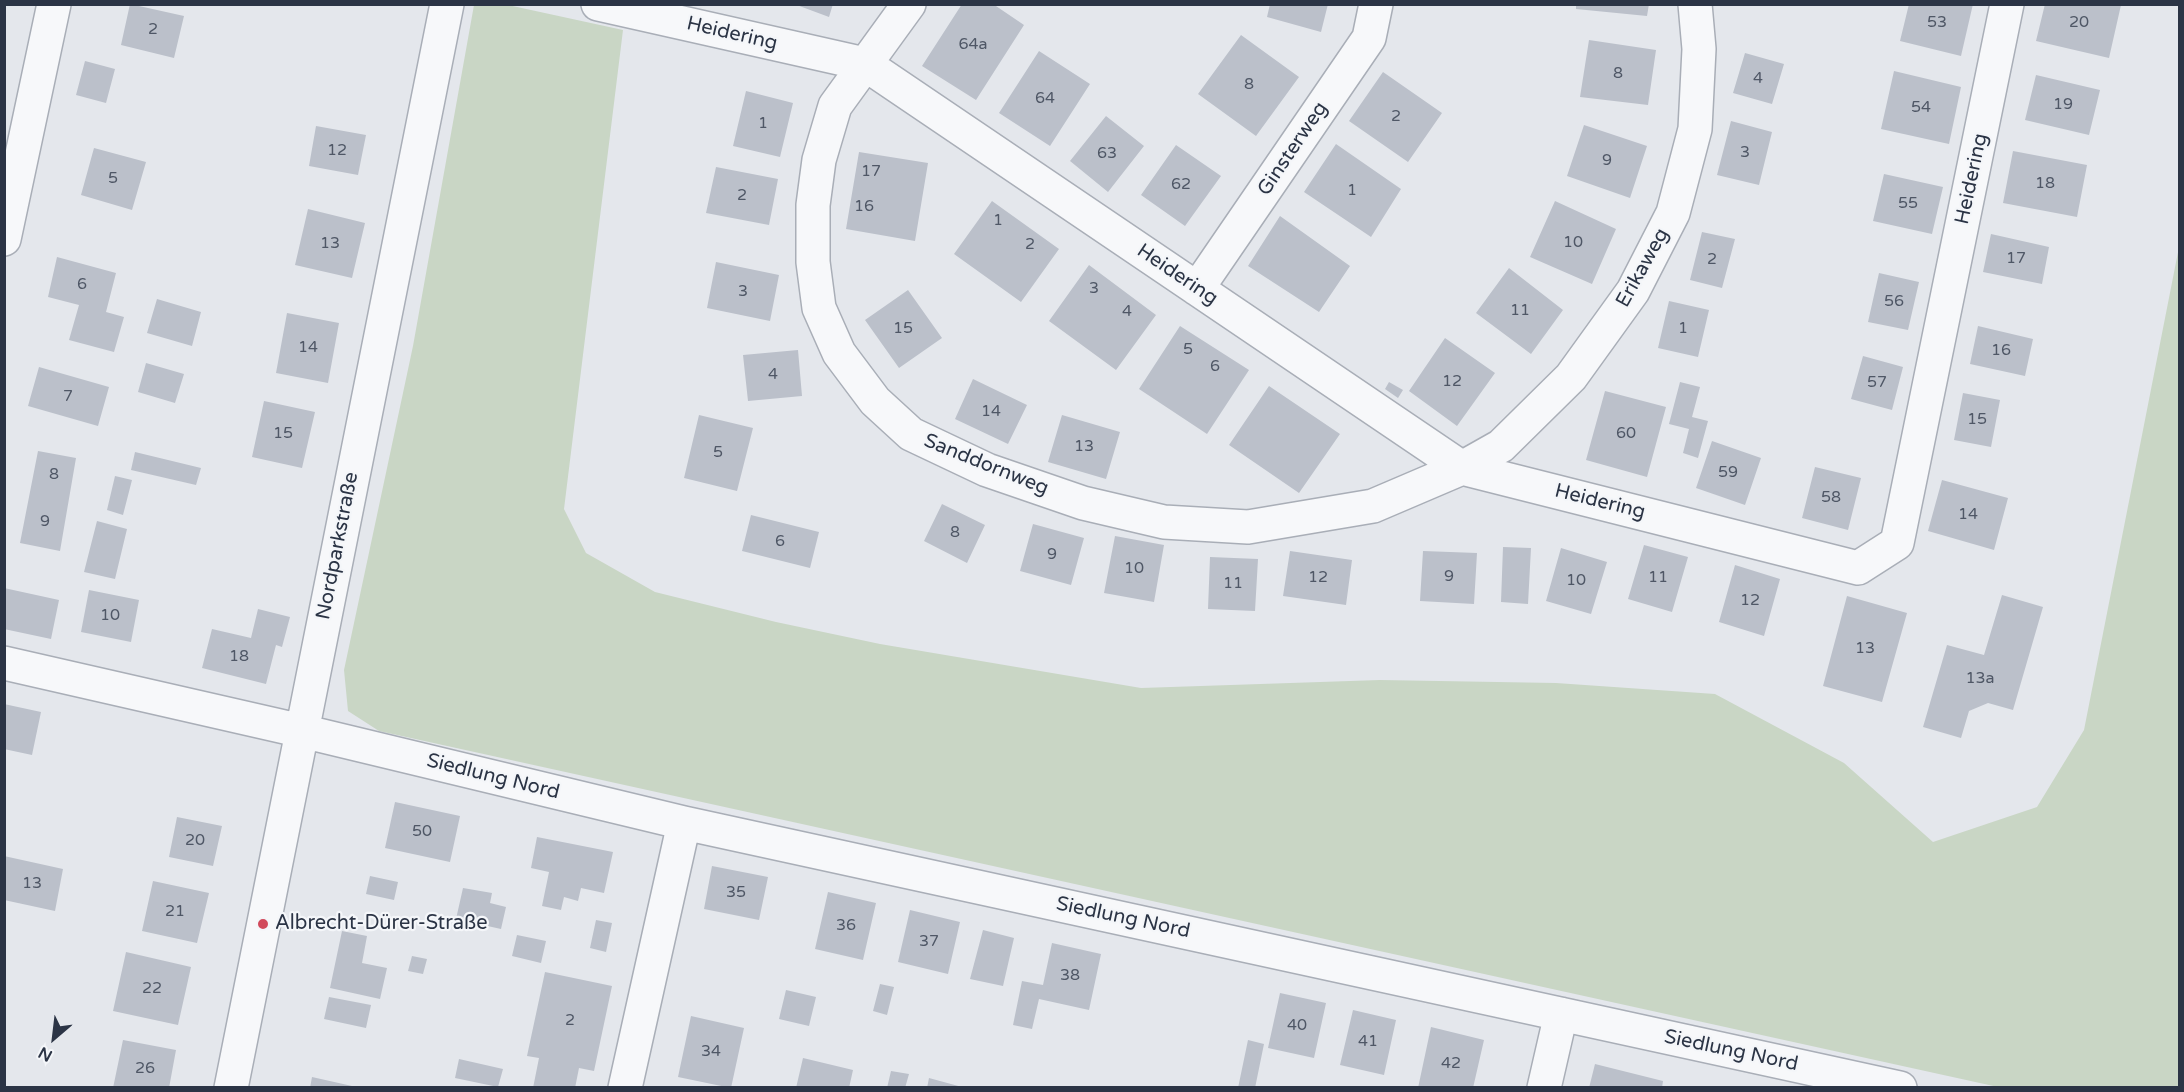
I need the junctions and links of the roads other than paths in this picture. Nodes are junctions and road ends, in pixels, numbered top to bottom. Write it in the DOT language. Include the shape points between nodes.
graph roads {
  1 [pos="54,4"];
  2 [pos="447,4"];
  3 [pos="598,4"];
  4 [pos="909,4"];
  5 [pos="1376,4"];
  6 [pos="1695,4"];
  7 [pos="2007,4"];
  8 [pos="865,64"];
  9 [pos="4,239"];
  10 [pos="1197,289"];
  11 [pos="1462,468"];
  12 [pos="4,663"];
  13 [pos="302,731"];
  14 [pos="684,823"];
  15 [pos="1561,1014"];
  16 [pos="231,1088"];
  17 [pos="625,1088"];
  18 [pos="1544,1088"];
  19 [pos="1900,1088"];
  1 -- 9 [label="street"];
  2 -- 13 [label="street, Nordparkstraße"];
  3 -- 8 [label="street, Heidering"];
  4 -- 8 [label="street"];
  5 -- 10 [label="street, Ginsterweg" via="1369,38"];
  6 -- 11 [label="street, Erikaweg" via="1699,49 1695,129 1673,213 1633,291 1571,378 1501,446"];
  7 -- 11 [label="street, Heidering" via="1897,543 1858,568"];
  8 -- 10 [label="street, Heidering"];
  8 -- 11 [label="street, Sanddornweg" via="836,106 819,160 813,205 813,262 819,308 839,353 875,401 911,434 987,470 1083,502 1164,522 1248,526 1373,506"];
  10 -- 11 [label="street, Heidering"];
  12 -- 13 [label="street"];
  13 -- 14 [label="street, Siedlung Nord"];
  13 -- 16 [label="street, Nordparkstraße"];
  14 -- 15 [label="street, Siedlung Nord"];
  14 -- 17 [label="street"];
  15 -- 18 [label="street"];
  15 -- 19 [label="street, Siedlung Nord"];
}
